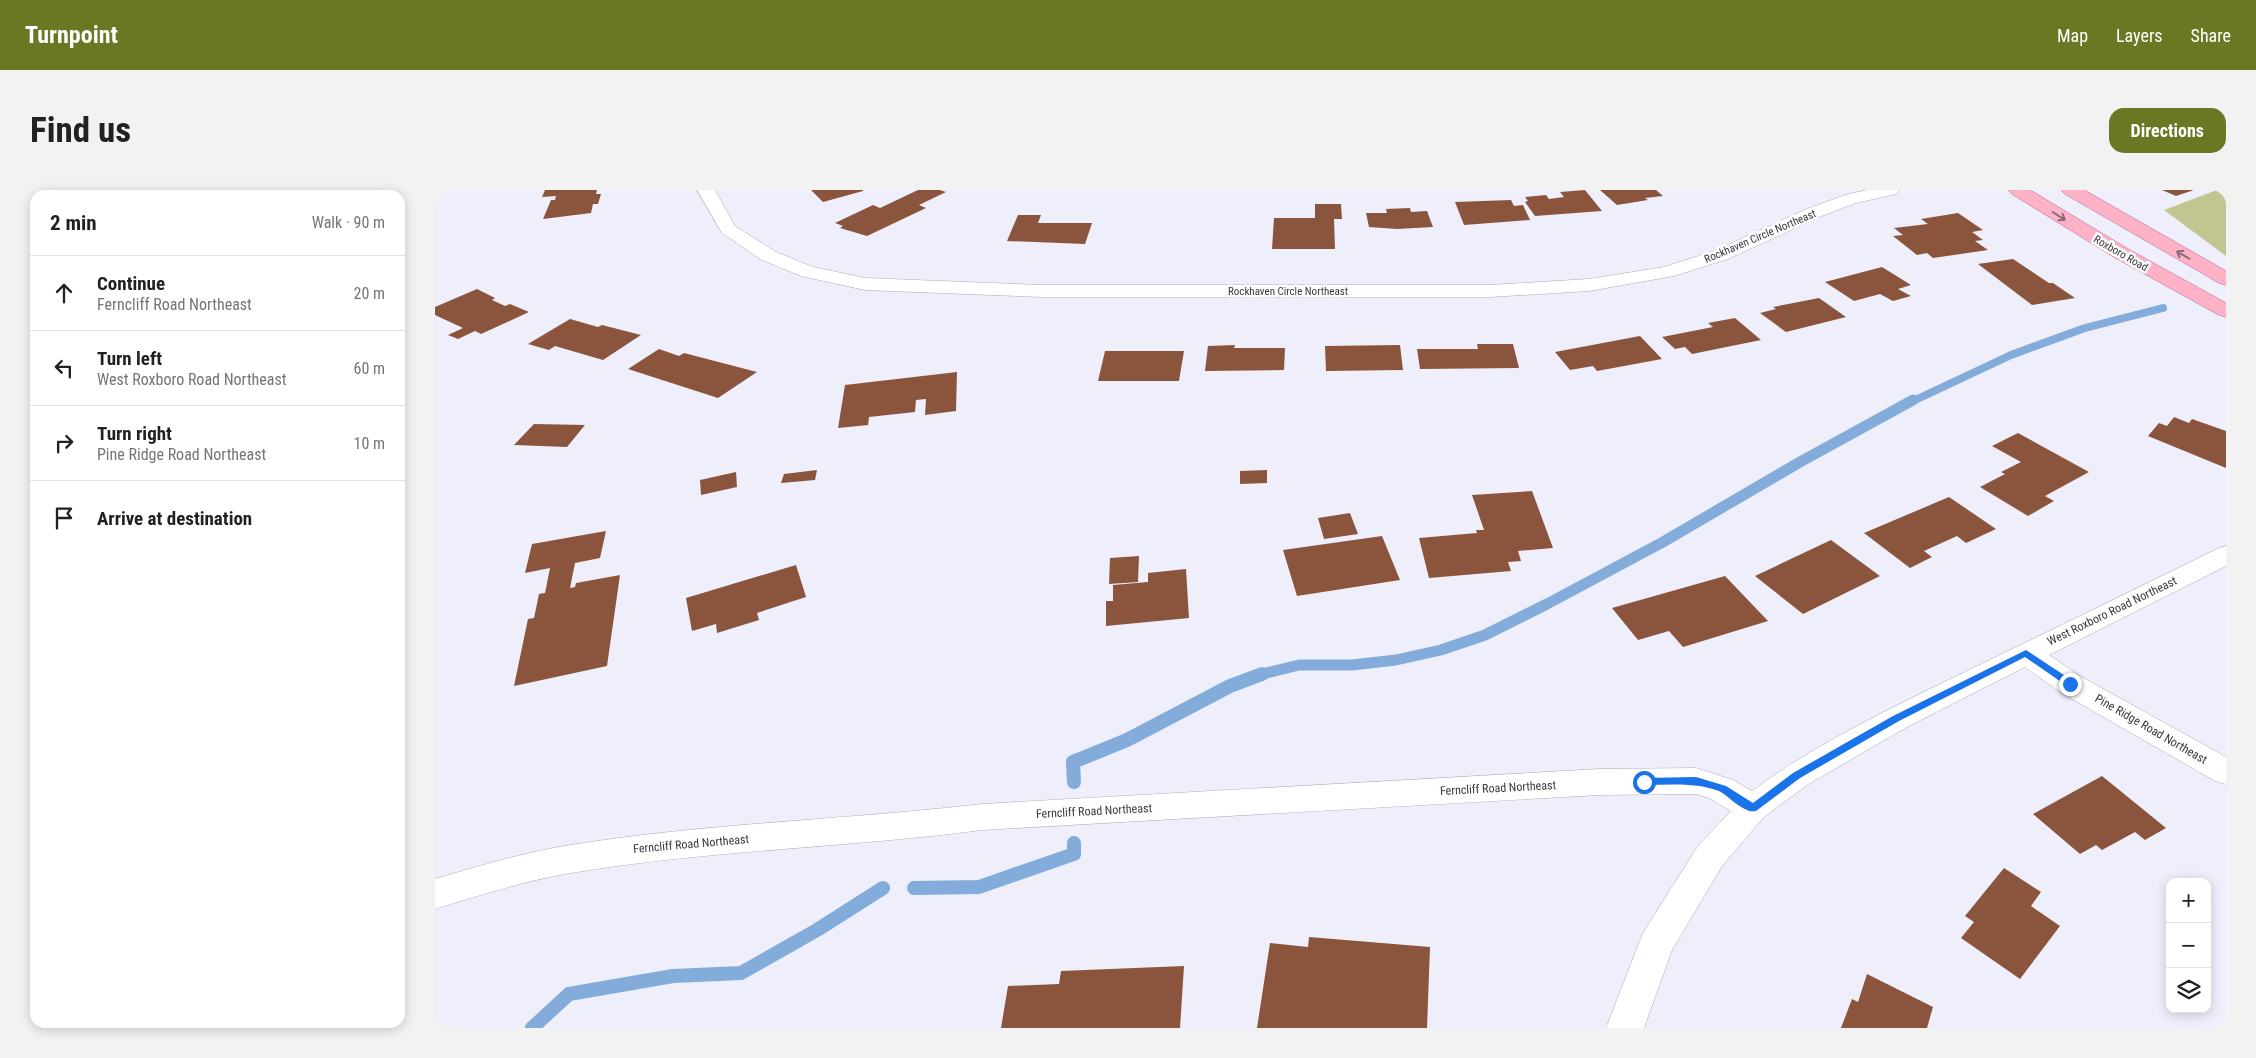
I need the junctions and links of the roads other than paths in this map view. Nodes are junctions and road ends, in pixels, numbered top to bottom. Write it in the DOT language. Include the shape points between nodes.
graph roads {
  1 [pos="706,190"];
  2 [pos="1890,190"];
  3 [pos="2018,190"];
  4 [pos="2071,190"];
  5 [pos="2226,279"];
  6 [pos="2226,311"];
  7 [pos="2226,555"];
  8 [pos="2026,653"];
  9 [pos="2226,772"];
  10 [pos="1753,808"];
  11 [pos="435,894"];
  12 [pos="1625,1028"];
  1 -- 2 [label="street, Rockhaven Circle Northeast" via="728,229 769,256 808,272 865,284 1042,291 1490,291 1589,285 1667,272 1721,255 1851,199"];
  3 -- 6 [label="main road, Roxboro Road, one-way" via="2121,253"];
  5 -- 4 [label="main road, one-way"];
  7 -- 8 [label="street, West Roxboro Road Northeast"];
  8 -- 9 [label="street, Pine Ridge Road Northeast" via="2070,684"];
  8 -- 10 [label="street, West Roxboro Road Northeast" via="1887,723 1796,776"];
  10 -- 11 [label="street, Ferncliff Road Northeast" via="1722,789 1696,781 1599,782 982,817 918,826 689,842 583,855"];
  10 -- 12 [label="street, West Roxboro Road Northeast" via="1710,856 1656,944"];
}
